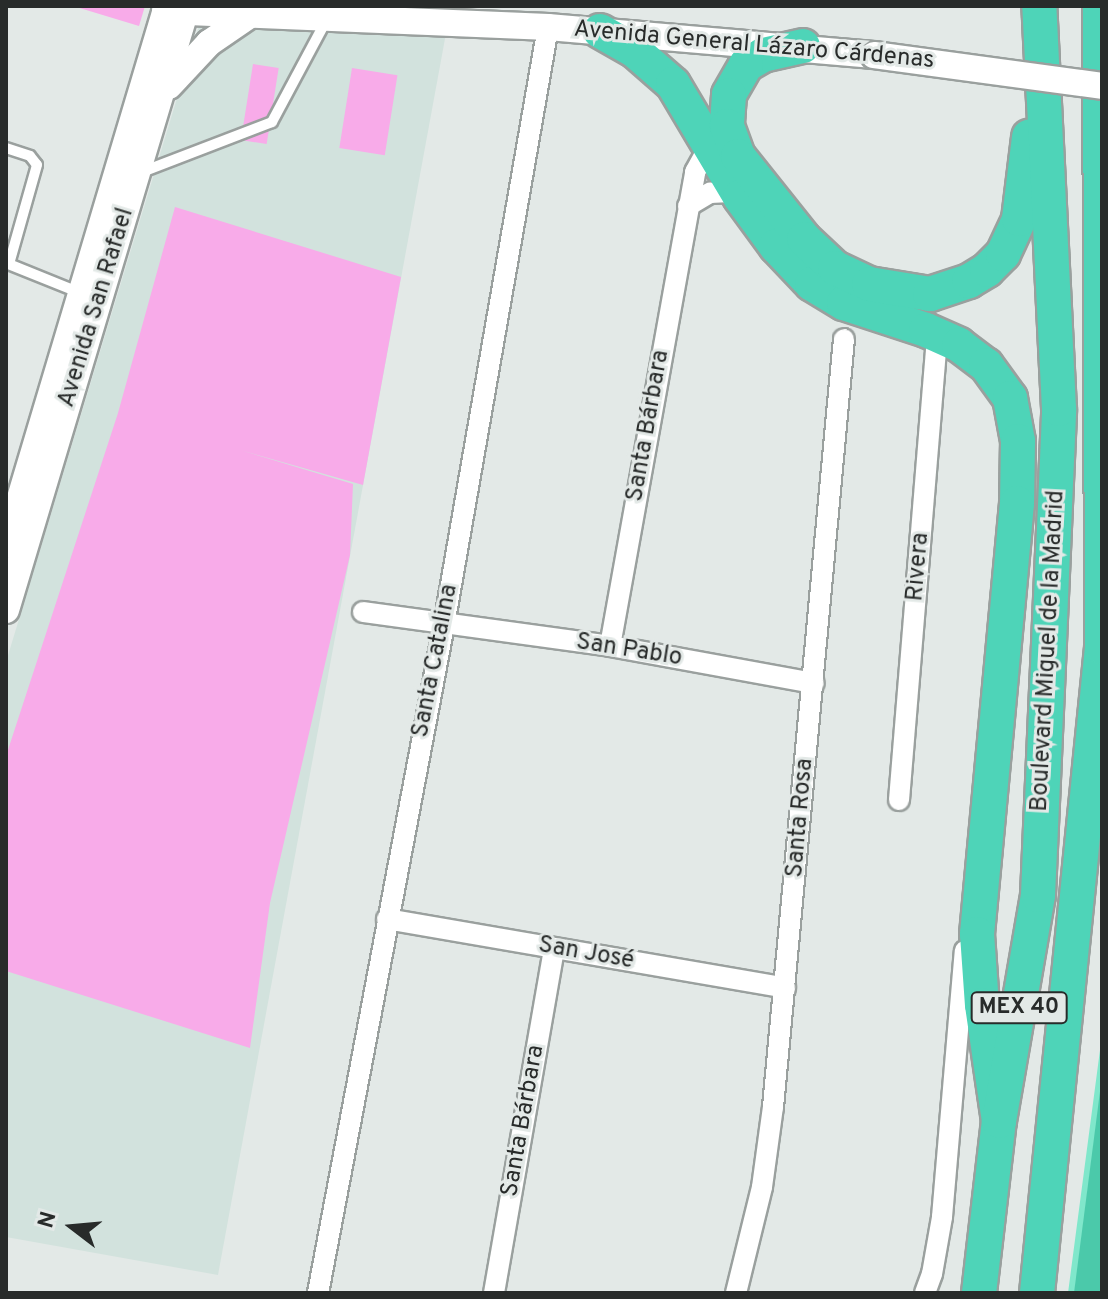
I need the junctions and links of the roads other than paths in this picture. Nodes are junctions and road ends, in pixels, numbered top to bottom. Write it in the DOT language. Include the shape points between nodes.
graph roads {
  1 [pos="1039,6"];
  2 [pos="1100,6"];
  3 [pos="176,9"];
  4 [pos="253,13"];
  5 [pos="328,17"];
  6 [pos="548,27"];
  7 [pos="600,31"];
  8 [pos="803,46"];
  9 [pos="1042,58"];
  10 [pos="1102,86"];
  11 [pos="159,98"];
  12 [pos="6,148"];
  13 [pos="724,153"];
  14 [pos="137,173"];
  15 [pos="740,197"];
  16 [pos="688,206"];
  17 [pos="7,264"];
  18 [pos="81,293"];
  19 [pos="937,334"];
  20 [pos="844,339"];
  21 [pos="6,545"];
  22 [pos="6,610"];
  23 [pos="363,612"];
  24 [pos="444,625"];
  25 [pos="610,646"];
  26 [pos="814,683"];
  27 [pos="899,800"];
  28 [pos="978,901"];
  29 [pos="387,919"];
  30 [pos="554,949"];
  31 [pos="785,988"];
  32 [pos="999,1121"];
  33 [pos="318,1293"];
  34 [pos="494,1293"];
  35 [pos="736,1293"];
  36 [pos="925,1293"];
  37 [pos="979,1293"];
  38 [pos="1037,1293"];
  1 -- 9 [label="highway, Boulevard Miguel de la Madrid / MEX 40"];
  2 -- 38 [label="highway, Boulevard Miguel de la Madrid / MEX 40" via="1102,647"];
  3 -- 4 [label="street, Avenida General Lázaro Cárdenas"];
  3 -- 11 [label="street, Avenida San Rafael"];
  3 -- 18 [label="street, Avenida San Rafael"];
  4 -- 5 [label="street, Avenida General Lázaro Cárdenas"];
  4 -- 11 [label="street" via="189,61"];
  5 -- 6 [label="street, Avenida General Lázaro Cárdenas"];
  5 -- 14 [label="lane" via="272,122"];
  6 -- 7 [label="street, Avenida General Lázaro Cárdenas"];
  6 -- 24 [label="street, Santa Catalina"];
  7 -- 8 [label="street, Avenida General Lázaro Cárdenas"];
  7 -- 13 [label="highway" via="650,62 673,84"];
  8 -- 10 [label="street, Avenida General Lázaro Cárdenas, bridge"];
  8 -- 13 [label="highway" via="754,59 738,73 729,95"];
  9 -- 13 [label="highway" via="1012,239 987,270 950,289 908,293 869,284 835,268"];
  9 -- 32 [label="highway, Boulevard Miguel de la Madrid / MEX 40" via="1059,409 1038,895"];
  11 -- 14 [label="street, Avenida San Rafael"];
  12 -- 17 [label="lane" via="30,156 37,165"];
  13 -- 15 [label="highway"];
  13 -- 16 [label="street, Santa Bárbara" via="699,162"];
  14 -- 22 [label="street, Avenida San Rafael"];
  15 -- 16 [label="street" via="710,193"];
  15 -- 19 [label="highway" via="812,284 844,303"];
  16 -- 25 [label="street, Santa Bárbara"];
  17 -- 18 [label="lane"];
  18 -- 21 [label="street, Avenida San Rafael"];
  19 -- 27 [label="street, Rivera"];
  19 -- 28 [label="highway" via="994,373 1015,413 1018,441 1017,503"];
  20 -- 26 [label="street, Santa Rosa"];
  23 -- 24 [label="street, San Pablo"];
  24 -- 25 [label="street, San Pablo"];
  24 -- 29 [label="street, Santa Catalina"];
  25 -- 26 [label="street, San Pablo"];
  26 -- 31 [label="street, Santa Rosa"];
  28 -- 32 [label="highway" via="982,1005"];
  28 -- 36 [label="street" via="965,956 942,1217"];
  29 -- 30 [label="street, San José"];
  29 -- 33 [label="street, Santa Catalina"];
  30 -- 31 [label="street, San José"];
  30 -- 34 [label="street, Santa Bárbara"];
  31 -- 35 [label="street, Santa Rosa" via="762,1187"];
  32 -- 37 [label="highway, Boulevard Miguel de la Madrid / MEX 40"];
}
